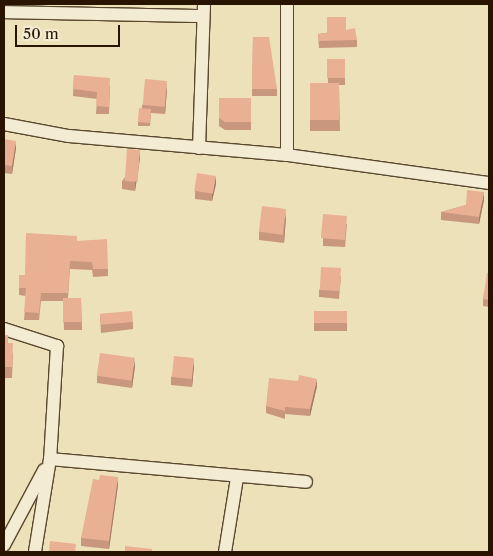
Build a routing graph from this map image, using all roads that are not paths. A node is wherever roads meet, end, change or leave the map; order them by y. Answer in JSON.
{"nodes":[{"id":1,"x":287,"y":4,"type":"edge"},
{"id":2,"x":88,"y":7,"type":"edge"},
{"id":3,"x":204,"y":10,"type":"edge"},
{"id":4,"x":4,"y":12,"type":"edge"},
{"id":5,"x":4,"y":124,"type":"edge"},
{"id":6,"x":199,"y":148,"type":"junction"},
{"id":7,"x":287,"y":155,"type":"junction"},
{"id":8,"x":489,"y":183,"type":"edge"},
{"id":9,"x":4,"y":329,"type":"edge"},
{"id":10,"x":50,"y":459,"type":"junction"},
{"id":11,"x":237,"y":478,"type":"junction"},
{"id":12,"x":306,"y":482,"type":"dead end"},
{"id":13,"x":4,"y":545,"type":"edge"},
{"id":14,"x":35,"y":552,"type":"edge"},
{"id":15,"x":225,"y":552,"type":"edge"}],
"edges":[{"from":1,"to":7,"type":"street"},
{"from":2,"to":3,"type":"street"},
{"from":2,"to":4,"type":"street"},
{"from":3,"to":6,"type":"street"},
{"from":5,"to":6,"type":"street"},
{"from":6,"to":7,"type":"street"},
{"from":7,"to":8,"type":"street"},
{"from":9,"to":10,"type":"street"},
{"from":10,"to":11,"type":"street"},
{"from":10,"to":13,"type":"street"},
{"from":10,"to":14,"type":"street"},
{"from":11,"to":12,"type":"street"},
{"from":11,"to":15,"type":"street"}]}
